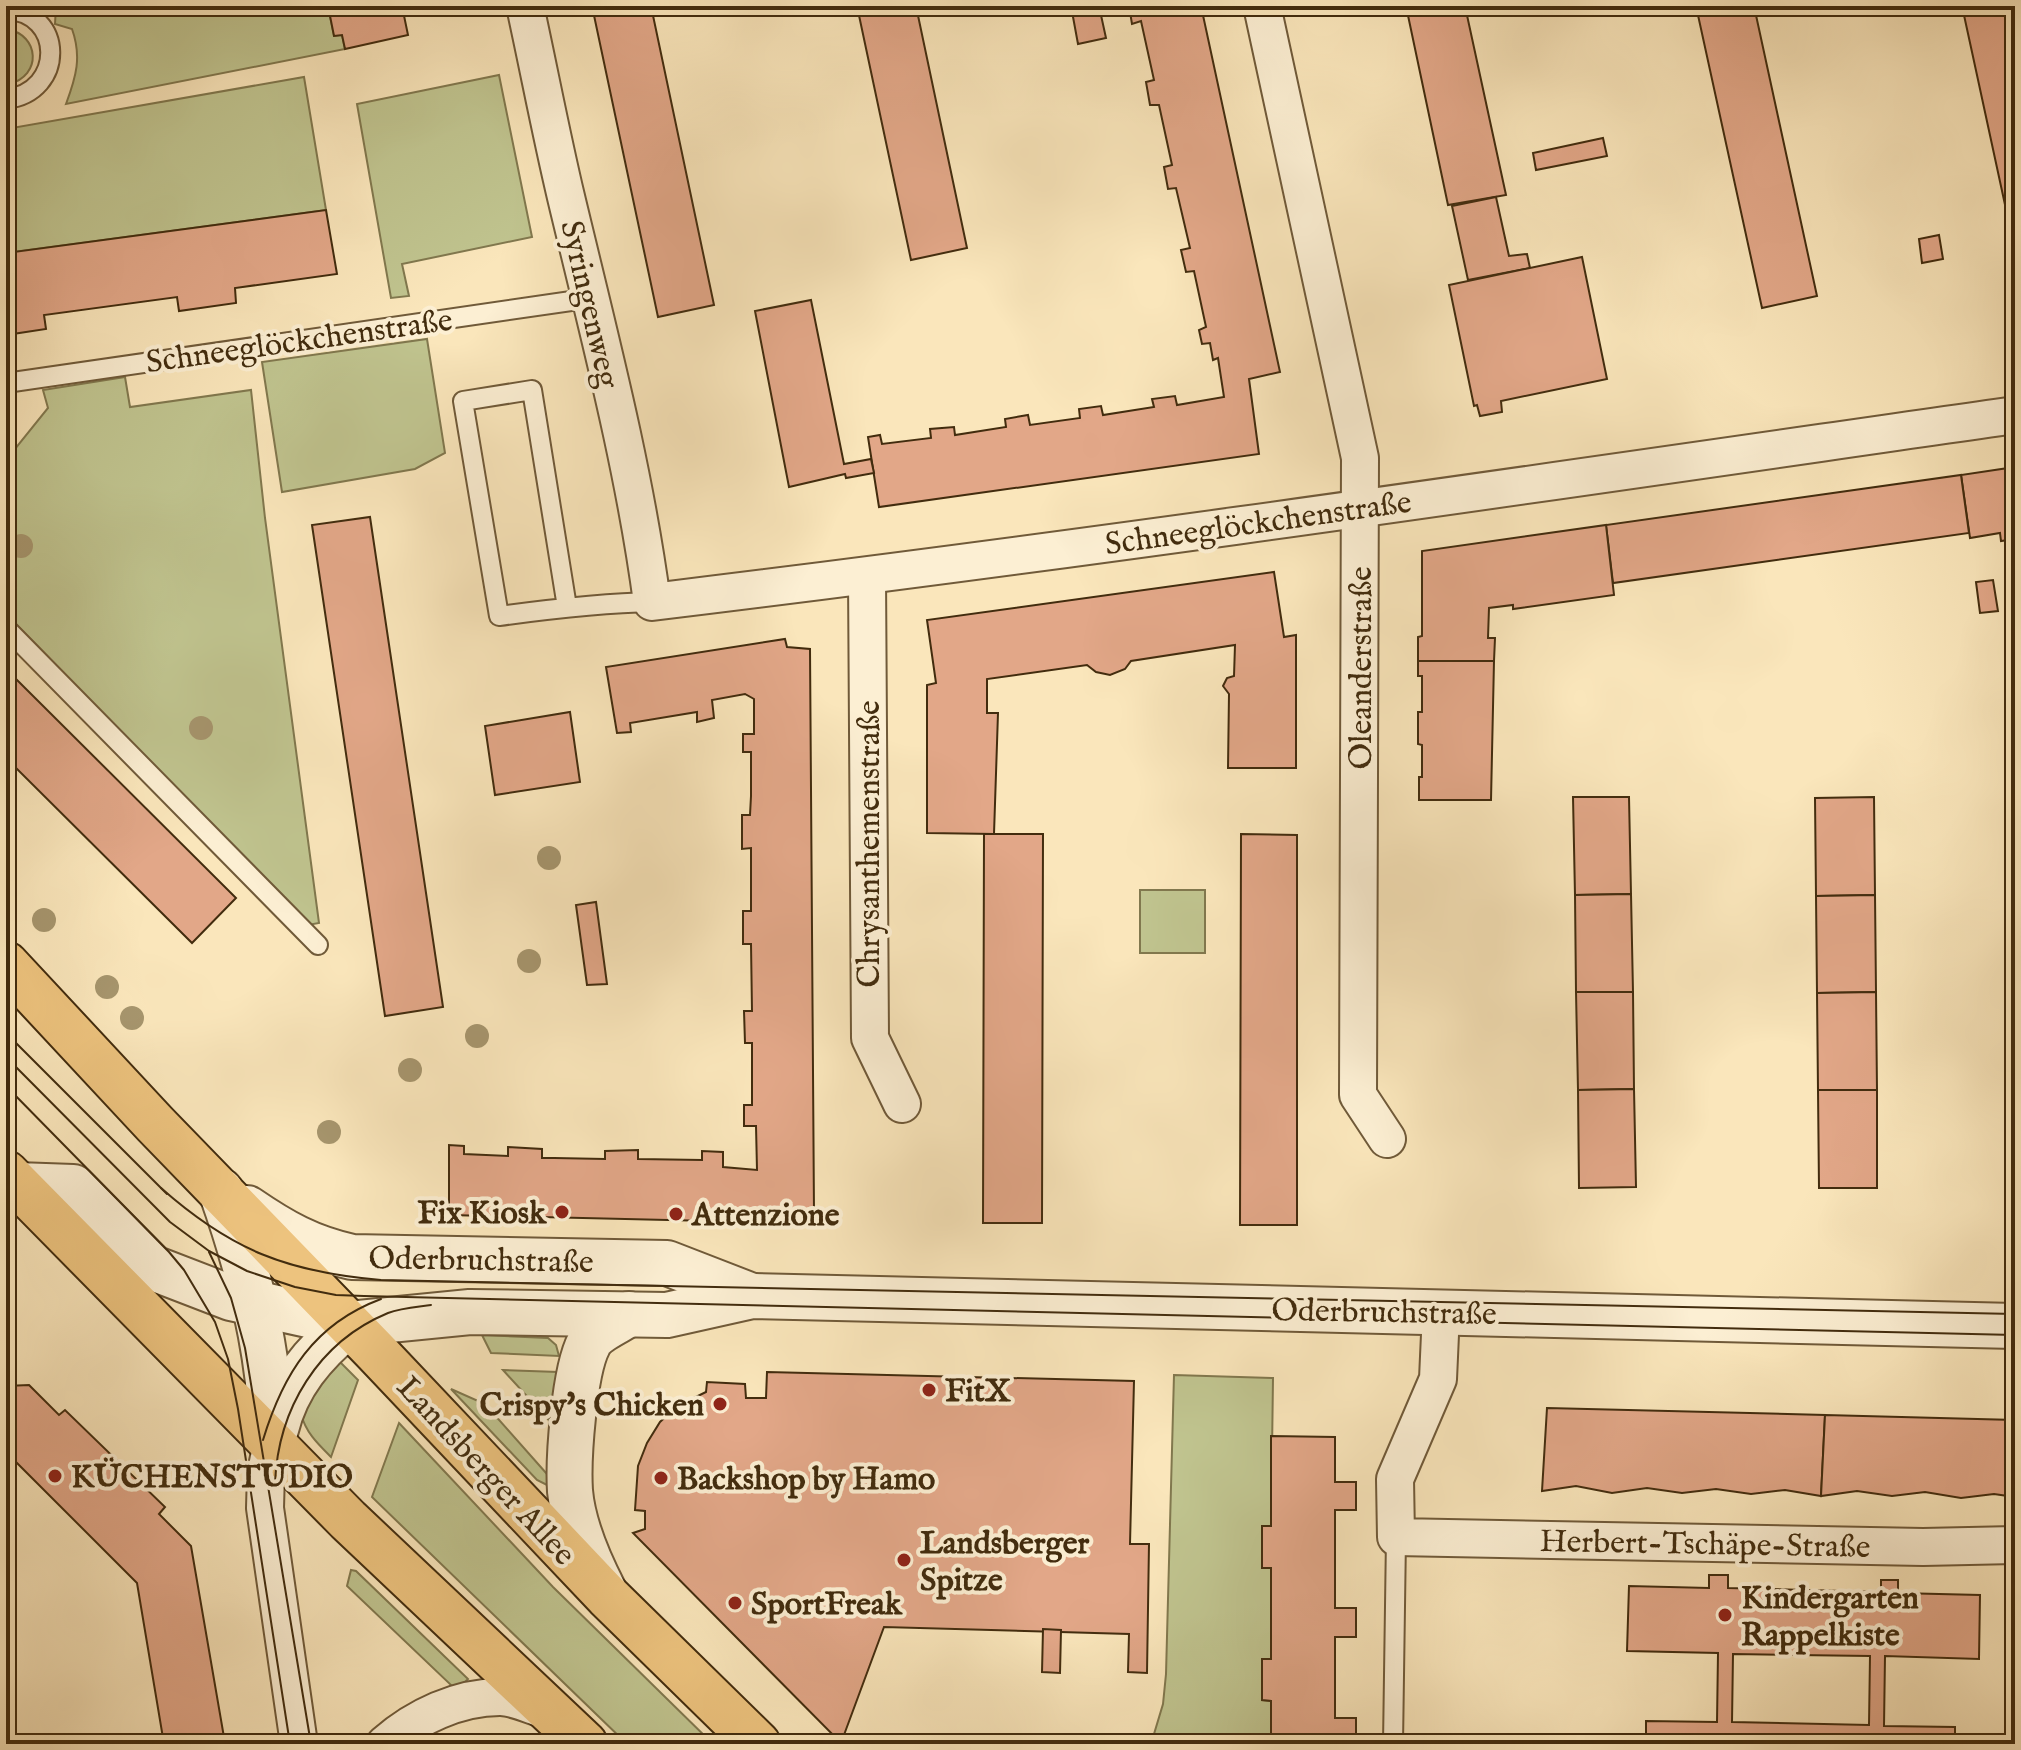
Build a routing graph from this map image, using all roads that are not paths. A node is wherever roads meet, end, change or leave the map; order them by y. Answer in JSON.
{"nodes":[{"id":1,"x":525,"y":6,"type":"edge"},
{"id":2,"x":1262,"y":6,"type":"edge"},
{"id":3,"x":6,"y":10,"type":"edge"},
{"id":4,"x":31,"y":11,"type":"edge"},
{"id":5,"x":6,"y":99,"type":"edge"},
{"id":6,"x":592,"y":298,"type":"junction"},
{"id":7,"x":6,"y":383,"type":"edge"},
{"id":8,"x":2015,"y":415,"type":"edge"},
{"id":9,"x":1362,"y":508,"type":"junction"},
{"id":10,"x":867,"y":576,"type":"junction"},
{"id":11,"x":652,"y":602,"type":"junction"},
{"id":12,"x":567,"y":607,"type":"junction"},
{"id":13,"x":6,"y":628,"type":"edge"},
{"id":14,"x":318,"y":945,"type":"dead end"},
{"id":15,"x":6,"y":964,"type":"edge"},
{"id":16,"x":902,"y":1104,"type":"dead end"},
{"id":17,"x":1387,"y":1139,"type":"dead end"},
{"id":18,"x":12,"y":1179,"type":"edge"},
{"id":19,"x":221,"y":1191,"type":"junction"},
{"id":20,"x":752,"y":1296,"type":"junction"},
{"id":21,"x":254,"y":1303,"type":"junction"},
{"id":22,"x":1441,"y":1312,"type":"junction"},
{"id":23,"x":629,"y":1314,"type":"junction"},
{"id":24,"x":349,"y":1324,"type":"junction"},
{"id":25,"x":2015,"y":1326,"type":"edge"},
{"id":26,"x":272,"y":1443,"type":"junction"},
{"id":27,"x":1396,"y":1537,"type":"junction"},
{"id":28,"x":2015,"y":1545,"type":"edge"},
{"id":29,"x":607,"y":1596,"type":"junction"},
{"id":30,"x":550,"y":1711,"type":"junction"},
{"id":31,"x":299,"y":1744,"type":"edge"},
{"id":32,"x":385,"y":1744,"type":"edge"},
{"id":33,"x":585,"y":1744,"type":"edge"},
{"id":34,"x":758,"y":1744,"type":"edge"},
{"id":35,"x":1393,"y":1744,"type":"edge"}],
"edges":[{"from":1,"to":6,"type":"street","name":"Syringenweg"},
{"from":2,"to":9,"type":"street","name":"Oleanderstraße"},
{"from":3,"to":4,"type":"lane"},
{"from":4,"to":5,"type":"lane"},
{"from":6,"to":7,"type":"lane","name":"Schneeglöckchenstraße"},
{"from":6,"to":11,"type":"street","name":"Syringenweg"},
{"from":8,"to":9,"type":"street","name":"Schneeglöckchenstraße"},
{"from":9,"to":10,"type":"street","name":"Schneeglöckchenstraße"},
{"from":9,"to":17,"type":"street","name":"Oleanderstraße"},
{"from":10,"to":11,"type":"street","name":"Schneeglöckchenstraße"},
{"from":10,"to":16,"type":"street","name":"Chrysanthemenstraße"},
{"from":11,"to":12,"type":"lane","name":"Schneeglöckchenstraße"},
{"from":12,"to":12,"type":"lane","name":"Schneeglöckchenstraße"},
{"from":13,"to":14,"type":"lane"},
{"from":15,"to":19,"type":"main road","name":"Landsberger Allee"},
{"from":18,"to":21,"type":"street","name":"Oderbruchstraße"},
{"from":18,"to":26,"type":"main road"},
{"from":19,"to":20,"type":"street","name":"Oderbruchstraße"},
{"from":19,"to":21,"type":"street","name":"Landsberger Allee"},
{"from":19,"to":24,"type":"main road","name":"Landsberger Allee"},
{"from":20,"to":22,"type":"street","name":"Oderbruchstraße"},
{"from":20,"to":23,"type":"street","name":"Oderbruchstraße"},
{"from":21,"to":24,"type":"street","name":"Oderbruchstraße"},
{"from":21,"to":26,"type":"street","name":"Landsberger Allee"},
{"from":22,"to":25,"type":"street","name":"Oderbruchstraße"},
{"from":22,"to":27,"type":"street"},
{"from":23,"to":24,"type":"street","name":"Oderbruchstraße"},
{"from":23,"to":29,"type":"street","name":"Oderbruchstraße"},
{"from":24,"to":26,"type":"street"},
{"from":24,"to":29,"type":"main road","name":"Landsberger Allee"},
{"from":26,"to":30,"type":"main road"},
{"from":26,"to":31,"type":"street"},
{"from":27,"to":28,"type":"street","name":"Herbert-Tschäpe-Straße"},
{"from":27,"to":35,"type":"lane"},
{"from":29,"to":34,"type":"main road","name":"Landsberger Allee"},
{"from":30,"to":32,"type":"street"},
{"from":30,"to":33,"type":"main road"}]}
